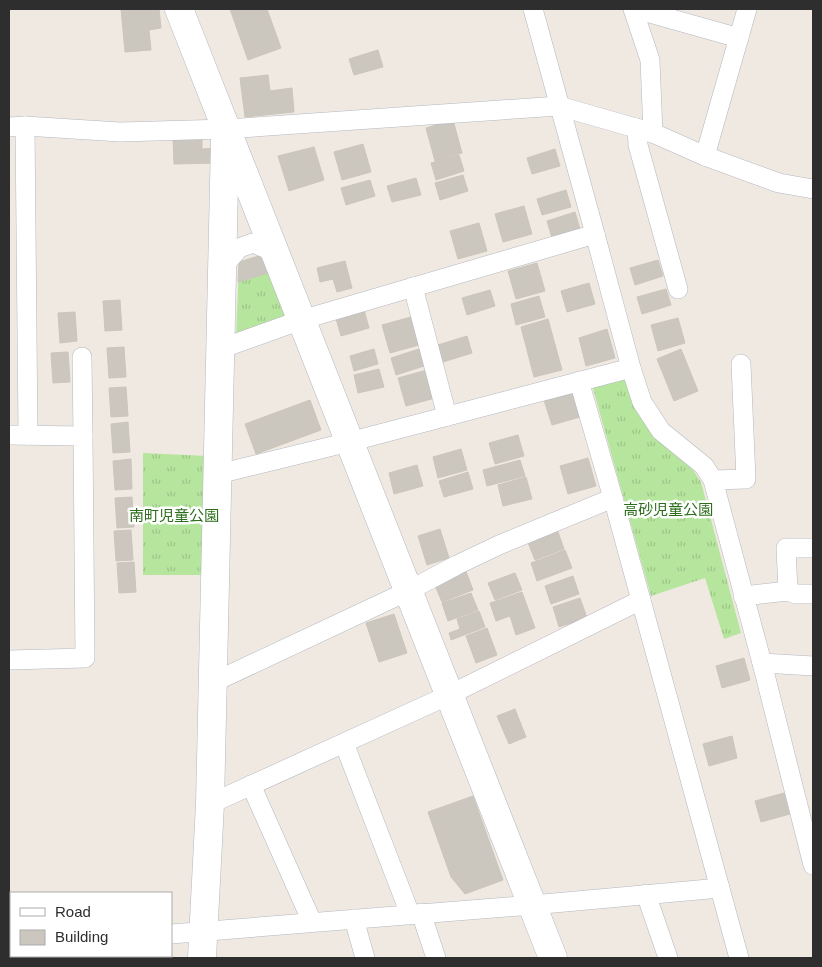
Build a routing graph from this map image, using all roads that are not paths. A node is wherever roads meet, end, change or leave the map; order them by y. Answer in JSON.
{"nodes":[{"id":1,"x":179,"y":9,"type":"edge"},
{"id":2,"x":533,"y":9,"type":"edge"},
{"id":3,"x":635,"y":9,"type":"edge"},
{"id":4,"x":748,"y":9,"type":"edge"},
{"id":5,"x":739,"y":38,"type":"junction"},
{"id":6,"x":559,"y":106,"type":"junction"},
{"id":7,"x":17,"y":126,"type":"edge"},
{"id":8,"x":226,"y":129,"type":"junction"},
{"id":9,"x":645,"y":131,"type":"junction"},
{"id":10,"x":705,"y":156,"type":"junction"},
{"id":11,"x":813,"y":189,"type":"edge"},
{"id":12,"x":595,"y":234,"type":"junction"},
{"id":13,"x":274,"y":252,"type":"junction"},
{"id":14,"x":222,"y":268,"type":"junction"},
{"id":15,"x":414,"y":288,"type":"junction"},
{"id":16,"x":678,"y":289,"type":"dead end"},
{"id":17,"x":301,"y":320,"type":"junction"},
{"id":18,"x":220,"y":349,"type":"junction"},
{"id":19,"x":82,"y":357,"type":"dead end"},
{"id":20,"x":741,"y":364,"type":"dead end"},
{"id":21,"x":631,"y":368,"type":"junction"},
{"id":22,"x":579,"y":381,"type":"junction"},
{"id":23,"x":447,"y":416,"type":"junction"},
{"id":24,"x":9,"y":435,"type":"edge"},
{"id":25,"x":28,"y":435,"type":"junction"},
{"id":26,"x":83,"y":436,"type":"junction"},
{"id":27,"x":349,"y":442,"type":"junction"},
{"id":28,"x":218,"y":474,"type":"junction"},
{"id":29,"x":713,"y":480,"type":"junction"},
{"id":30,"x":613,"y":498,"type":"junction"},
{"id":31,"x":813,"y":548,"type":"edge"},
{"id":32,"x":408,"y":591,"type":"junction"},
{"id":33,"x":788,"y":591,"type":"junction"},
{"id":34,"x":813,"y":594,"type":"edge"},
{"id":35,"x":743,"y":596,"type":"junction"},
{"id":36,"x":641,"y":600,"type":"junction"},
{"id":37,"x":9,"y":660,"type":"edge"},
{"id":38,"x":762,"y":663,"type":"junction"},
{"id":39,"x":813,"y":666,"type":"edge"},
{"id":40,"x":212,"y":683,"type":"junction"},
{"id":41,"x":449,"y":695,"type":"junction"},
{"id":42,"x":344,"y":742,"type":"junction"},
{"id":43,"x":250,"y":785,"type":"junction"},
{"id":44,"x":210,"y":804,"type":"junction"},
{"id":45,"x":813,"y":865,"type":"edge"},
{"id":46,"x":720,"y":888,"type":"junction"},
{"id":47,"x":646,"y":894,"type":"junction"},
{"id":48,"x":532,"y":905,"type":"junction"},
{"id":49,"x":416,"y":914,"type":"junction"},
{"id":50,"x":354,"y":919,"type":"junction"},
{"id":51,"x":312,"y":922,"type":"junction"},
{"id":52,"x":203,"y":931,"type":"junction"},
{"id":53,"x":172,"y":934,"type":"edge"},
{"id":54,"x":202,"y":958,"type":"edge"},
{"id":55,"x":365,"y":958,"type":"edge"},
{"id":56,"x":436,"y":958,"type":"edge"},
{"id":57,"x":553,"y":958,"type":"edge"},
{"id":58,"x":668,"y":958,"type":"edge"},
{"id":59,"x":740,"y":958,"type":"edge"}],
"edges":[{"from":1,"to":8,"type":"street"},
{"from":2,"to":6,"type":"street"},
{"from":3,"to":5,"type":"street"},
{"from":3,"to":9,"type":"street"},
{"from":4,"to":5,"type":"street"},
{"from":5,"to":10,"type":"street"},
{"from":6,"to":8,"type":"street"},
{"from":6,"to":9,"type":"street"},
{"from":6,"to":12,"type":"street"},
{"from":7,"to":8,"type":"street"},
{"from":7,"to":25,"type":"street"},
{"from":8,"to":13,"type":"street"},
{"from":8,"to":14,"type":"street"},
{"from":9,"to":10,"type":"street"},
{"from":9,"to":16,"type":"street"},
{"from":10,"to":11,"type":"street"},
{"from":12,"to":15,"type":"street"},
{"from":12,"to":21,"type":"street"},
{"from":13,"to":14,"type":"street"},
{"from":13,"to":17,"type":"street"},
{"from":14,"to":18,"type":"street"},
{"from":15,"to":17,"type":"street"},
{"from":15,"to":23,"type":"street"},
{"from":17,"to":18,"type":"street"},
{"from":17,"to":27,"type":"street"},
{"from":18,"to":28,"type":"street"},
{"from":19,"to":26,"type":"street"},
{"from":20,"to":29,"type":"street"},
{"from":21,"to":22,"type":"street"},
{"from":21,"to":29,"type":"street"},
{"from":22,"to":23,"type":"street"},
{"from":22,"to":30,"type":"street"},
{"from":23,"to":27,"type":"street"},
{"from":24,"to":25,"type":"street"},
{"from":25,"to":26,"type":"street"},
{"from":26,"to":37,"type":"street"},
{"from":27,"to":28,"type":"street"},
{"from":27,"to":32,"type":"street"},
{"from":28,"to":40,"type":"street"},
{"from":29,"to":35,"type":"street"},
{"from":30,"to":32,"type":"street"},
{"from":30,"to":36,"type":"street"},
{"from":31,"to":33,"type":"street"},
{"from":32,"to":40,"type":"street"},
{"from":32,"to":41,"type":"street"},
{"from":33,"to":34,"type":"street"},
{"from":33,"to":35,"type":"street"},
{"from":35,"to":38,"type":"street"},
{"from":36,"to":41,"type":"street"},
{"from":36,"to":46,"type":"street"},
{"from":38,"to":39,"type":"street"},
{"from":38,"to":45,"type":"street"},
{"from":40,"to":44,"type":"street"},
{"from":41,"to":42,"type":"street"},
{"from":41,"to":48,"type":"street"},
{"from":42,"to":43,"type":"street"},
{"from":42,"to":49,"type":"street"},
{"from":43,"to":44,"type":"street"},
{"from":43,"to":51,"type":"street"},
{"from":44,"to":52,"type":"street"},
{"from":46,"to":47,"type":"street"},
{"from":46,"to":59,"type":"street"},
{"from":47,"to":48,"type":"street"},
{"from":47,"to":58,"type":"street"},
{"from":48,"to":49,"type":"street"},
{"from":48,"to":57,"type":"street"},
{"from":49,"to":50,"type":"street"},
{"from":49,"to":56,"type":"street"},
{"from":50,"to":51,"type":"street"},
{"from":50,"to":55,"type":"street"},
{"from":51,"to":52,"type":"street"},
{"from":52,"to":53,"type":"street"},
{"from":52,"to":54,"type":"street"}]}
